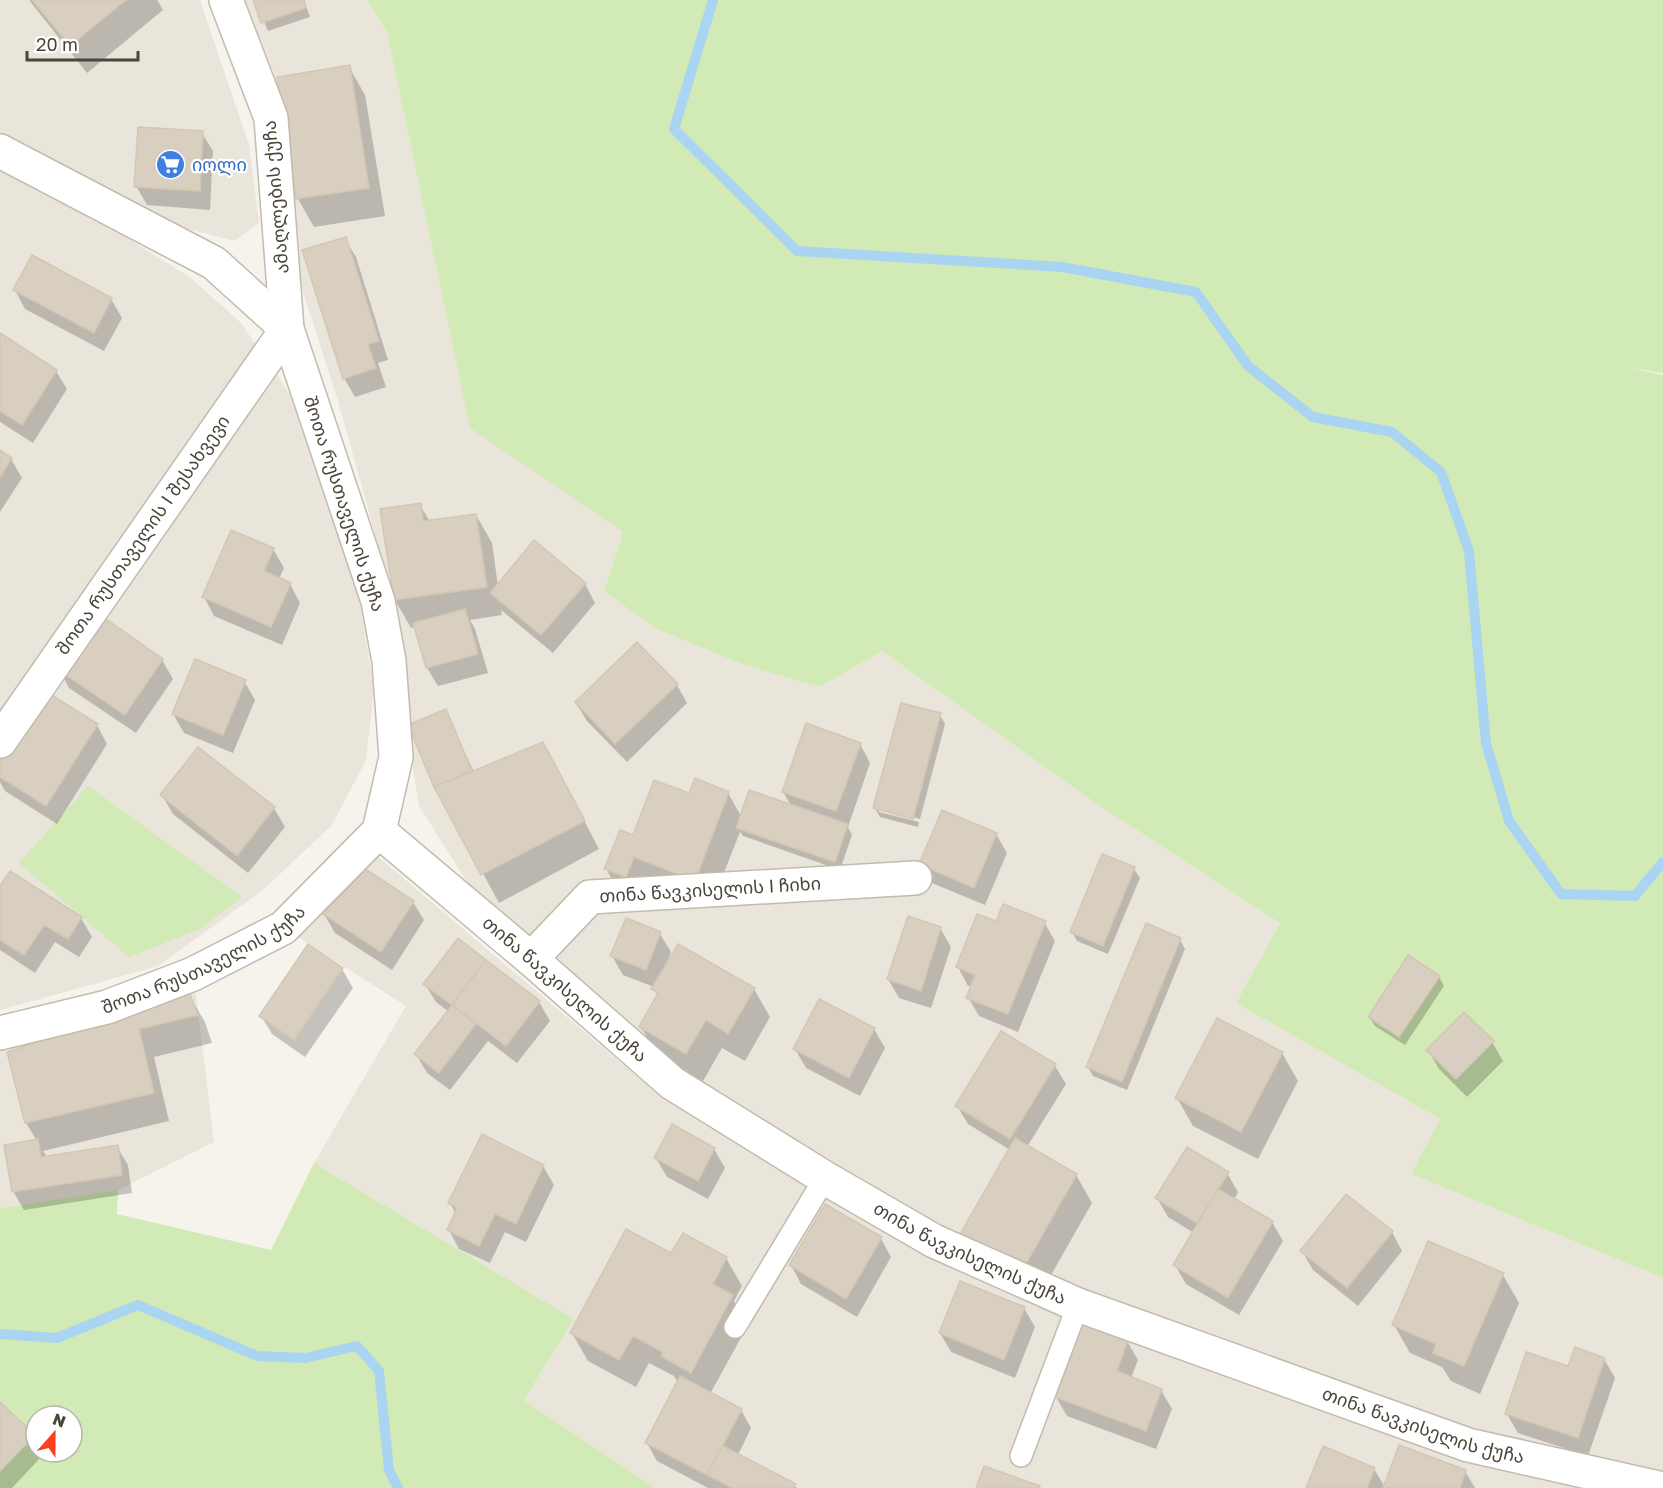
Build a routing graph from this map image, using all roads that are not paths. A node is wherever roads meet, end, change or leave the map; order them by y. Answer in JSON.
{"nodes":[{"id":1,"x":226,"y":0,"type":"edge"},
{"id":2,"x":0,"y":152,"type":"edge"},
{"id":3,"x":287,"y":329,"type":"junction"},
{"id":4,"x":0,"y":741,"type":"edge"},
{"id":5,"x":379,"y":831,"type":"junction"},
{"id":6,"x":915,"y":878,"type":"dead end"},
{"id":7,"x":531,"y":959,"type":"junction"},
{"id":8,"x":0,"y":1033,"type":"edge"},
{"id":9,"x":825,"y":1178,"type":"junction"},
{"id":10,"x":1078,"y":1305,"type":"junction"},
{"id":11,"x":735,"y":1327,"type":"dead end"},
{"id":12,"x":1021,"y":1456,"type":"dead end"},
{"id":13,"x":1659,"y":1488,"type":"edge"}],
"edges":[{"from":1,"to":3,"type":"street","name":"ამაღლების ქუჩა"},
{"from":2,"to":3,"type":"street","name":"შოთა რუსთაველის ქუჩა"},
{"from":3,"to":4,"type":"street","name":"შოთა რუსთაველის I შესახვევი"},
{"from":3,"to":5,"type":"street","name":"შოთა რუსთაველის ქუჩა"},
{"from":5,"to":7,"type":"street","name":"თინა წავკისელის ქუჩა"},
{"from":5,"to":8,"type":"street","name":"შოთა რუსთაველის ქუჩა"},
{"from":6,"to":7,"type":"street","name":"თინა წავკისელის I ჩიხი"},
{"from":7,"to":9,"type":"street","name":"თინა წავკისელის ქუჩა"},
{"from":9,"to":10,"type":"street","name":"თინა წავკისელის ქუჩა"},
{"from":9,"to":11,"type":"lane"},
{"from":10,"to":12,"type":"lane"},
{"from":10,"to":13,"type":"street","name":"თინა წავკისელის ქუჩა"}]}
